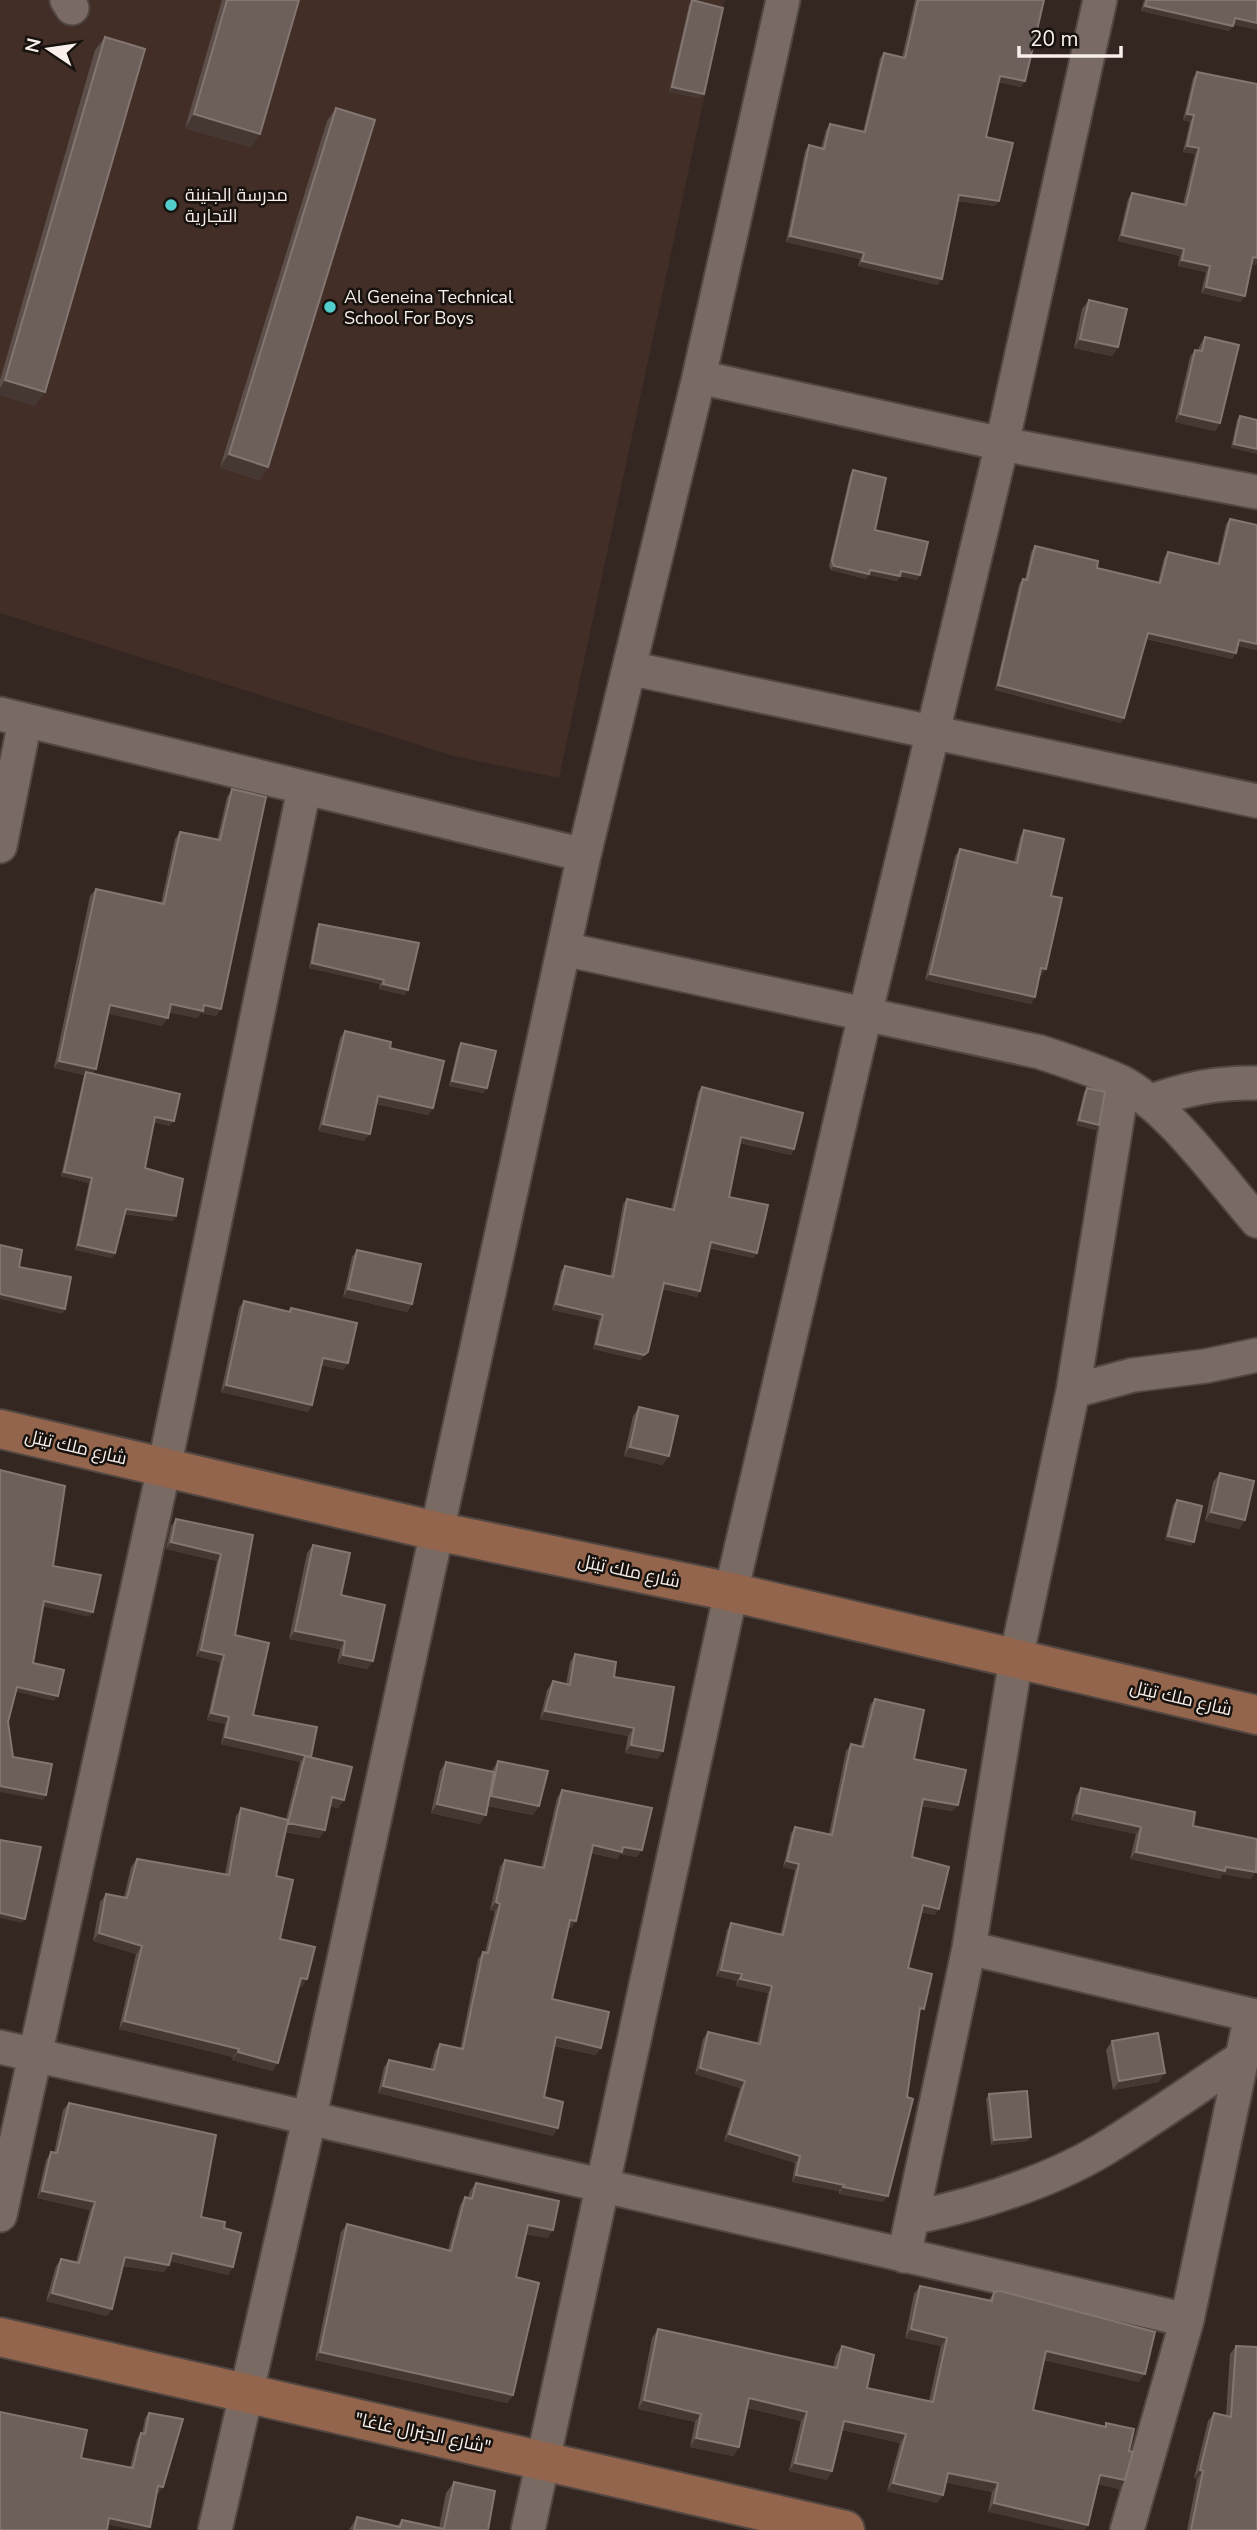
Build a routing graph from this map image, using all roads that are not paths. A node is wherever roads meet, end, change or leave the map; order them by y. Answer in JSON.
{"nodes":[{"id":1,"x":783,"y":0,"type":"edge"},
{"id":2,"x":1100,"y":0,"type":"edge"},
{"id":3,"x":699,"y":377,"type":"junction"},
{"id":4,"x":1002,"y":444,"type":"junction"},
{"id":5,"x":1257,"y":492,"type":"edge"},
{"id":6,"x":629,"y":667,"type":"junction"},
{"id":7,"x":12,"y":718,"type":"edge"},
{"id":8,"x":934,"y":731,"type":"junction"},
{"id":9,"x":303,"y":789,"type":"junction"},
{"id":10,"x":1257,"y":801,"type":"edge"},
{"id":11,"x":0,"y":846,"type":"edge"},
{"id":12,"x":584,"y":855,"type":"junction"},
{"id":13,"x":564,"y":949,"type":"junction"},
{"id":14,"x":865,"y":1015,"type":"junction"},
{"id":15,"x":1257,"y":1083,"type":"edge"},
{"id":16,"x":1136,"y":1092,"type":"junction"},
{"id":17,"x":1257,"y":1221,"type":"edge"},
{"id":18,"x":1257,"y":1354,"type":"edge"},
{"id":19,"x":1073,"y":1391,"type":"junction"},
{"id":20,"x":0,"y":1429,"type":"edge"},
{"id":21,"x":164,"y":1468,"type":"junction"},
{"id":22,"x":436,"y":1531,"type":"junction"},
{"id":23,"x":731,"y":1592,"type":"junction"},
{"id":24,"x":1016,"y":1659,"type":"junction"},
{"id":25,"x":1257,"y":1716,"type":"edge"},
{"id":26,"x":970,"y":1948,"type":"junction"},
{"id":27,"x":1254,"y":2015,"type":"edge"},
{"id":28,"x":0,"y":2047,"type":"edge"},
{"id":29,"x":35,"y":2056,"type":"junction"},
{"id":30,"x":1243,"y":2057,"type":"junction"},
{"id":31,"x":309,"y":2120,"type":"junction"},
{"id":32,"x":603,"y":2184,"type":"junction"},
{"id":33,"x":0,"y":2215,"type":"edge"},
{"id":34,"x":912,"y":2218,"type":"junction"},
{"id":35,"x":904,"y":2256,"type":"junction"},
{"id":36,"x":1187,"y":2319,"type":"junction"},
{"id":37,"x":0,"y":2337,"type":"edge"},
{"id":38,"x":243,"y":2394,"type":"junction"},
{"id":39,"x":542,"y":2460,"type":"junction"},
{"id":40,"x":215,"y":2530,"type":"edge"},
{"id":41,"x":528,"y":2530,"type":"edge"},
{"id":42,"x":845,"y":2530,"type":"edge"},
{"id":43,"x":1127,"y":2530,"type":"edge"}],
"edges":[{"from":1,"to":3,"type":"street"},
{"from":2,"to":4,"type":"street"},
{"from":3,"to":4,"type":"street"},
{"from":3,"to":6,"type":"street"},
{"from":4,"to":5,"type":"street"},
{"from":4,"to":8,"type":"street"},
{"from":6,"to":8,"type":"street"},
{"from":6,"to":12,"type":"street"},
{"from":7,"to":9,"type":"street"},
{"from":7,"to":11,"type":"street"},
{"from":8,"to":10,"type":"street"},
{"from":8,"to":14,"type":"street"},
{"from":9,"to":12,"type":"street"},
{"from":9,"to":21,"type":"street"},
{"from":12,"to":13,"type":"street"},
{"from":13,"to":14,"type":"street"},
{"from":13,"to":22,"type":"street"},
{"from":14,"to":16,"type":"street"},
{"from":14,"to":23,"type":"street"},
{"from":15,"to":16,"type":"street"},
{"from":16,"to":17,"type":"street"},
{"from":16,"to":19,"type":"street"},
{"from":18,"to":19,"type":"street"},
{"from":19,"to":24,"type":"street"},
{"from":20,"to":21,"type":"main road","name":"شارع ملك تيتل"},
{"from":21,"to":22,"type":"main road","name":"شارع ملك تيتل"},
{"from":21,"to":29,"type":"street"},
{"from":22,"to":23,"type":"main road","name":"شارع ملك تيتل"},
{"from":22,"to":31,"type":"street"},
{"from":23,"to":24,"type":"main road","name":"شارع ملك تيتل"},
{"from":23,"to":32,"type":"street"},
{"from":24,"to":25,"type":"main road","name":"شارع ملك تيتل"},
{"from":24,"to":26,"type":"street"},
{"from":26,"to":27,"type":"street"},
{"from":26,"to":34,"type":"street"},
{"from":27,"to":30,"type":"street"},
{"from":28,"to":29,"type":"street"},
{"from":29,"to":31,"type":"street"},
{"from":29,"to":33,"type":"street"},
{"from":30,"to":34,"type":"street"},
{"from":30,"to":36,"type":"street"},
{"from":31,"to":32,"type":"street"},
{"from":31,"to":38,"type":"street"},
{"from":32,"to":35,"type":"street"},
{"from":32,"to":39,"type":"street"},
{"from":34,"to":35,"type":"street"},
{"from":35,"to":36,"type":"street"},
{"from":36,"to":43,"type":"street"},
{"from":37,"to":38,"type":"main road","name":"\"شارع الجنرال غاغا\""},
{"from":38,"to":39,"type":"main road","name":"\"شارع الجنرال غاغا\""},
{"from":38,"to":40,"type":"street"},
{"from":39,"to":41,"type":"street"},
{"from":39,"to":42,"type":"main road","name":"\"شارع الجنرال غاغا\""}]}
